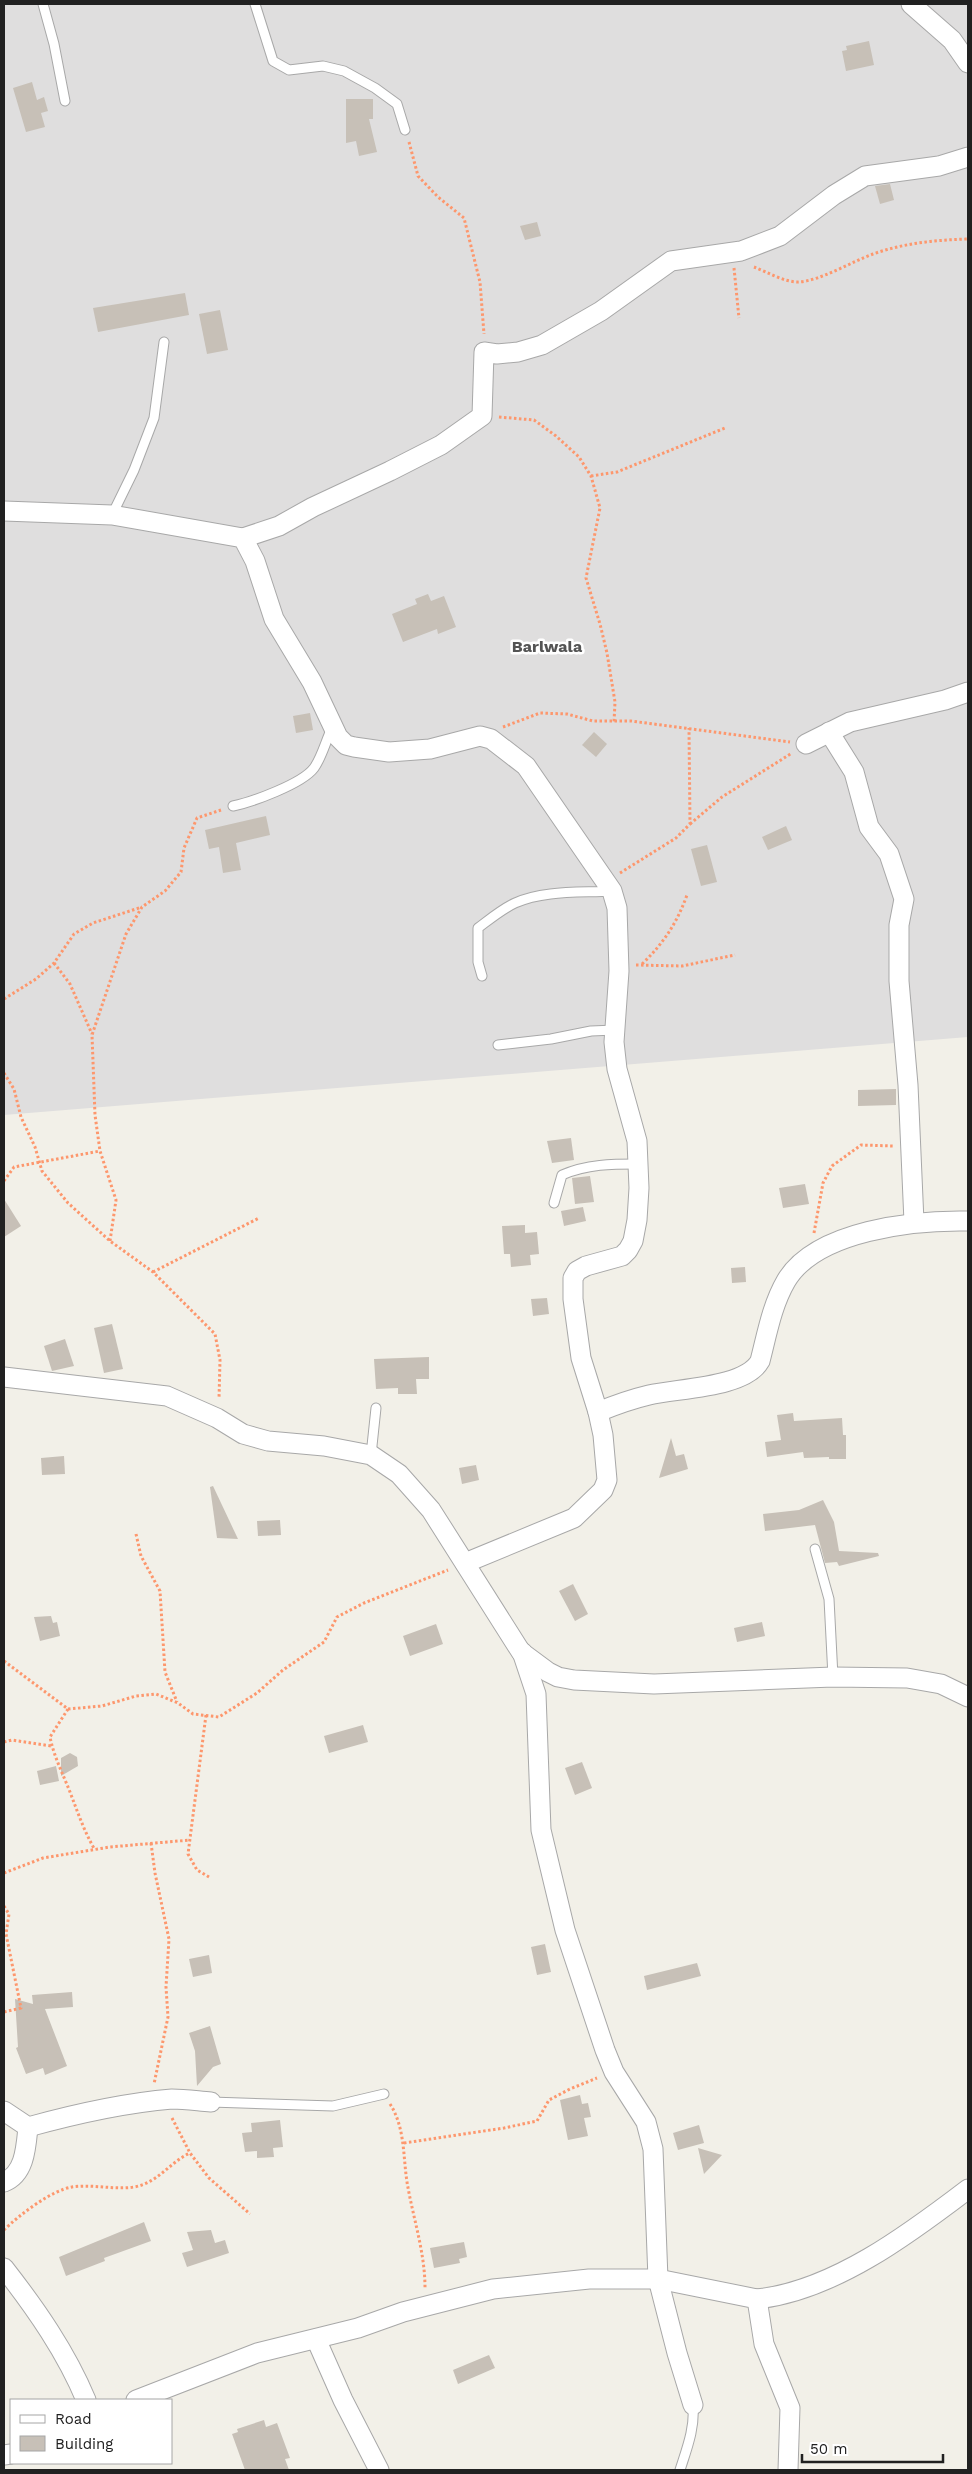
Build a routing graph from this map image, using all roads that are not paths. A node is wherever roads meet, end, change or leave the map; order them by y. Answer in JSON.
{"nodes":[{"id":1,"x":43,"y":4,"type":"edge"},
{"id":2,"x":256,"y":4,"type":"edge"},
{"id":3,"x":911,"y":4,"type":"edge"},
{"id":4,"x":968,"y":62,"type":"edge"},
{"id":5,"x":65,"y":101,"type":"dead end"},
{"id":6,"x":405,"y":130,"type":"road end"},
{"id":7,"x":968,"y":157,"type":"edge"},
{"id":8,"x":164,"y":342,"type":"dead end"},
{"id":9,"x":4,"y":511,"type":"edge"},
{"id":10,"x":112,"y":515,"type":"junction"},
{"id":11,"x":243,"y":538,"type":"junction"},
{"id":12,"x":968,"y":692,"type":"edge"},
{"id":13,"x":332,"y":728,"type":"junction"},
{"id":14,"x":829,"y":732,"type":"junction"},
{"id":15,"x":806,"y":744,"type":"road end"},
{"id":16,"x":232,"y":806,"type":"road end"},
{"id":17,"x":610,"y":887,"type":"junction"},
{"id":18,"x":482,"y":976,"type":"dead end"},
{"id":19,"x":615,"y":1030,"type":"junction"},
{"id":20,"x":498,"y":1045,"type":"dead end"},
{"id":21,"x":639,"y":1164,"type":"junction"},
{"id":22,"x":554,"y":1203,"type":"dead end"},
{"id":23,"x":968,"y":1220,"type":"edge"},
{"id":24,"x":914,"y":1222,"type":"junction"},
{"id":25,"x":4,"y":1377,"type":"edge"},
{"id":26,"x":376,"y":1408,"type":"dead end"},
{"id":27,"x":598,"y":1412,"type":"junction"},
{"id":28,"x":371,"y":1455,"type":"junction"},
{"id":29,"x":815,"y":1549,"type":"dead end"},
{"id":30,"x":464,"y":1563,"type":"junction"},
{"id":31,"x":522,"y":1652,"type":"junction"},
{"id":32,"x":833,"y":1677,"type":"junction"},
{"id":33,"x":968,"y":1697,"type":"edge"},
{"id":34,"x":384,"y":2094,"type":"road end"},
{"id":35,"x":211,"y":2102,"type":"joint"},
{"id":36,"x":4,"y":2111,"type":"edge"},
{"id":37,"x":28,"y":2127,"type":"junction"},
{"id":38,"x":4,"y":2182,"type":"edge"},
{"id":39,"x":968,"y":2189,"type":"edge"},
{"id":40,"x":4,"y":2268,"type":"edge"},
{"id":41,"x":658,"y":2279,"type":"junction"},
{"id":42,"x":757,"y":2299,"type":"junction"},
{"id":43,"x":316,"y":2339,"type":"junction"},
{"id":44,"x":86,"y":2399,"type":"edge"},
{"id":45,"x":139,"y":2399,"type":"edge"},
{"id":46,"x":693,"y":2405,"type":"joint"},
{"id":47,"x":379,"y":2470,"type":"edge"},
{"id":48,"x":680,"y":2470,"type":"edge"},
{"id":49,"x":788,"y":2470,"type":"edge"}],
"edges":[{"from":1,"to":5,"type":"lane"},
{"from":2,"to":6,"type":"lane"},
{"from":3,"to":4,"type":"street"},
{"from":7,"to":11,"type":"street"},
{"from":8,"to":10,"type":"lane"},
{"from":9,"to":10,"type":"street"},
{"from":10,"to":11,"type":"street"},
{"from":11,"to":13,"type":"street"},
{"from":12,"to":14,"type":"street"},
{"from":13,"to":16,"type":"lane"},
{"from":13,"to":17,"type":"street"},
{"from":14,"to":15,"type":"street"},
{"from":14,"to":24,"type":"street"},
{"from":17,"to":18,"type":"lane"},
{"from":17,"to":19,"type":"street"},
{"from":19,"to":20,"type":"lane"},
{"from":19,"to":21,"type":"street"},
{"from":21,"to":22,"type":"lane"},
{"from":21,"to":27,"type":"street"},
{"from":23,"to":24,"type":"street"},
{"from":24,"to":27,"type":"street"},
{"from":25,"to":28,"type":"street"},
{"from":26,"to":28,"type":"lane"},
{"from":27,"to":30,"type":"street"},
{"from":28,"to":30,"type":"street"},
{"from":29,"to":32,"type":"lane"},
{"from":30,"to":31,"type":"street"},
{"from":31,"to":32,"type":"street"},
{"from":31,"to":41,"type":"street"},
{"from":32,"to":33,"type":"street"},
{"from":34,"to":35,"type":"lane"},
{"from":35,"to":37,"type":"street"},
{"from":36,"to":37,"type":"street"},
{"from":37,"to":38,"type":"street"},
{"from":39,"to":42,"type":"street"},
{"from":40,"to":44,"type":"street"},
{"from":41,"to":42,"type":"street"},
{"from":41,"to":43,"type":"street"},
{"from":41,"to":46,"type":"street"},
{"from":42,"to":49,"type":"street"},
{"from":43,"to":45,"type":"street"},
{"from":43,"to":47,"type":"street"},
{"from":46,"to":48,"type":"lane"}]}
